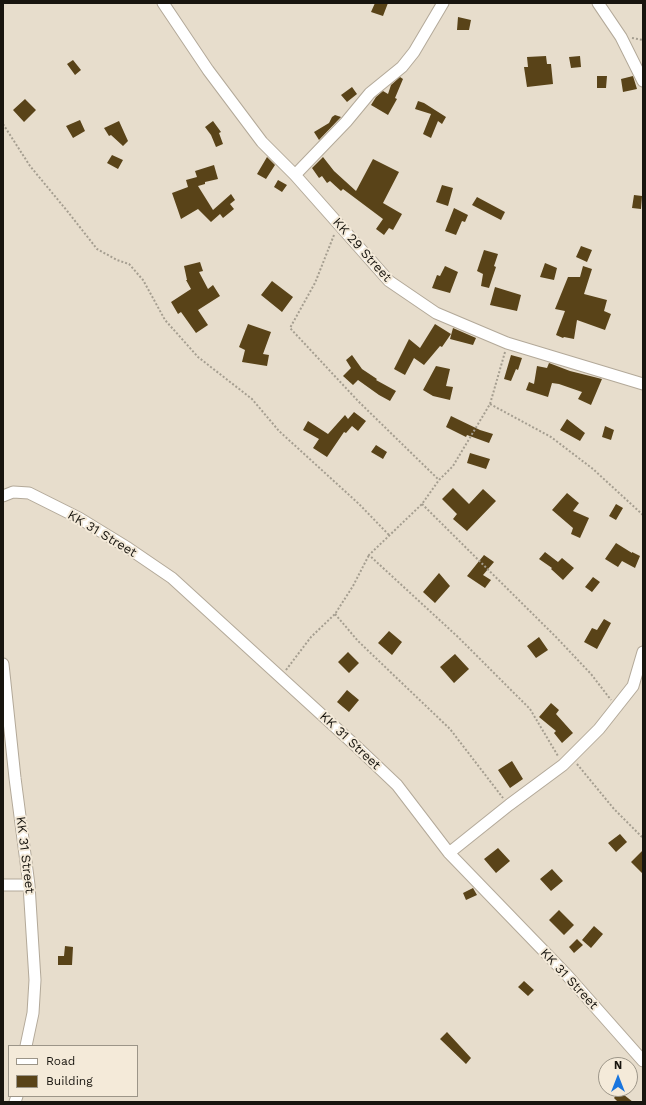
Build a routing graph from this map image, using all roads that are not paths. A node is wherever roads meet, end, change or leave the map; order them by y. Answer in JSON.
{"nodes":[{"id":1,"x":163,"y":3,"type":"edge"},
{"id":2,"x":443,"y":3,"type":"edge"},
{"id":3,"x":598,"y":3,"type":"edge"},
{"id":4,"x":643,"y":81,"type":"edge"},
{"id":5,"x":295,"y":175,"type":"junction"},
{"id":6,"x":643,"y":384,"type":"edge"},
{"id":7,"x":3,"y":496,"type":"edge"},
{"id":8,"x":643,"y":652,"type":"edge"},
{"id":9,"x":3,"y":664,"type":"edge"},
{"id":10,"x":449,"y":853,"type":"junction"},
{"id":11,"x":3,"y":885,"type":"edge"},
{"id":12,"x":29,"y":885,"type":"junction"},
{"id":13,"x":26,"y":1045,"type":"edge"},
{"id":14,"x":643,"y":1060,"type":"edge"}],
"edges":[{"from":1,"to":5,"type":"street","name":"KK 29 Street"},
{"from":2,"to":5,"type":"street"},
{"from":3,"to":4,"type":"street"},
{"from":5,"to":6,"type":"street","name":"KK 29 Street"},
{"from":7,"to":10,"type":"street","name":"KK 31 Street"},
{"from":8,"to":10,"type":"street"},
{"from":9,"to":12,"type":"street","name":"KK 31 Street"},
{"from":10,"to":14,"type":"street","name":"KK 31 Street"},
{"from":11,"to":12,"type":"street"},
{"from":12,"to":13,"type":"street","name":"KK 31 Street"}]}
